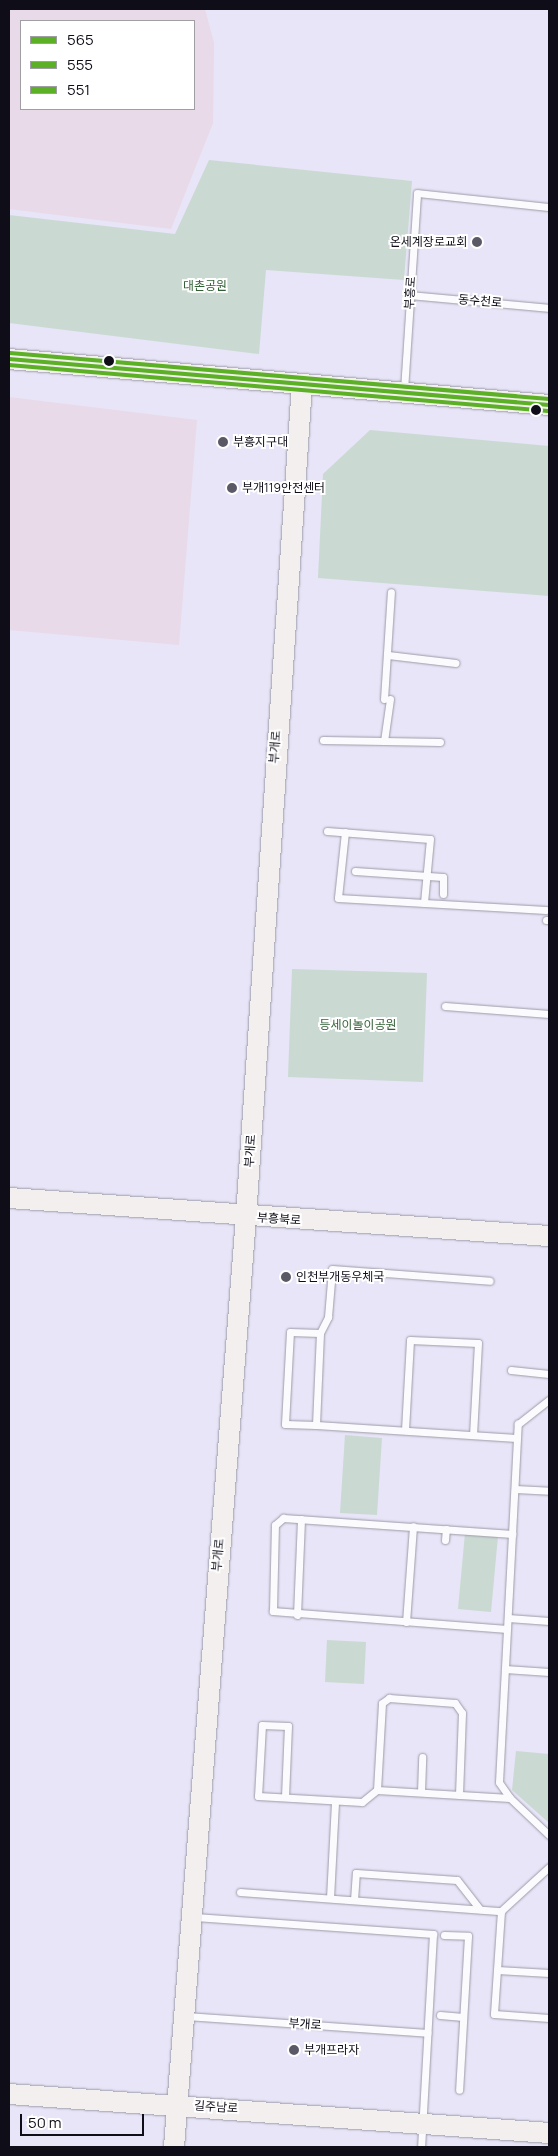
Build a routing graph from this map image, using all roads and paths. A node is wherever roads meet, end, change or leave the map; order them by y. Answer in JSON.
{"nodes":[{"id":1,"x":549,"y":207,"type":"edge"},
{"id":2,"x":410,"y":295,"type":"junction"},
{"id":3,"x":549,"y":308,"type":"edge"},
{"id":4,"x":9,"y":359,"type":"edge"},
{"id":5,"x":302,"y":384,"type":"junction"},
{"id":6,"x":404,"y":393,"type":"junction"},
{"id":7,"x":549,"y":405,"type":"edge"},
{"id":8,"x":391,"y":592,"type":"dead end"},
{"id":9,"x":388,"y":655,"type":"junction"},
{"id":10,"x":456,"y":663,"type":"dead end"},
{"id":11,"x":323,"y":740,"type":"dead end"},
{"id":12,"x":384,"y":741,"type":"junction"},
{"id":13,"x":440,"y":742,"type":"dead end"},
{"id":14,"x":327,"y":831,"type":"dead end"},
{"id":15,"x":344,"y":832,"type":"junction"},
{"id":16,"x":356,"y":871,"type":"dead end"},
{"id":17,"x":426,"y":876,"type":"junction"},
{"id":18,"x":442,"y":894,"type":"dead end"},
{"id":19,"x":424,"y":902,"type":"junction"},
{"id":20,"x":546,"y":910,"type":"dead end"},
{"id":21,"x":445,"y":1006,"type":"dead end"},
{"id":22,"x":549,"y":1014,"type":"edge"},
{"id":23,"x":9,"y":1198,"type":"edge"},
{"id":24,"x":246,"y":1217,"type":"junction"},
{"id":25,"x":549,"y":1236,"type":"edge"},
{"id":26,"x":490,"y":1280,"type":"dead end"},
{"id":27,"x":320,"y":1333,"type":"junction"},
{"id":28,"x":511,"y":1370,"type":"dead end"},
{"id":29,"x":549,"y":1374,"type":"edge"},
{"id":30,"x":549,"y":1400,"type":"edge"},
{"id":31,"x":316,"y":1425,"type":"junction"},
{"id":32,"x":406,"y":1430,"type":"junction"},
{"id":33,"x":473,"y":1434,"type":"junction"},
{"id":34,"x":518,"y":1438,"type":"junction"},
{"id":35,"x":515,"y":1489,"type":"junction"},
{"id":36,"x":549,"y":1490,"type":"edge"},
{"id":37,"x":301,"y":1519,"type":"junction"},
{"id":38,"x":413,"y":1526,"type":"junction"},
{"id":39,"x":446,"y":1529,"type":"junction"},
{"id":40,"x":512,"y":1534,"type":"junction"},
{"id":41,"x":445,"y":1540,"type":"dead end"},
{"id":42,"x":296,"y":1615,"type":"junction"},
{"id":43,"x":508,"y":1618,"type":"junction"},
{"id":44,"x":549,"y":1621,"type":"edge"},
{"id":45,"x":406,"y":1622,"type":"junction"},
{"id":46,"x":507,"y":1629,"type":"junction"},
{"id":47,"x":505,"y":1669,"type":"junction"},
{"id":48,"x":549,"y":1672,"type":"edge"},
{"id":49,"x":422,"y":1757,"type":"dead end"},
{"id":50,"x":377,"y":1790,"type":"junction"},
{"id":51,"x":421,"y":1792,"type":"junction"},
{"id":52,"x":459,"y":1795,"type":"junction"},
{"id":53,"x":285,"y":1797,"type":"junction"},
{"id":54,"x":510,"y":1798,"type":"junction"},
{"id":55,"x":335,"y":1801,"type":"junction"},
{"id":56,"x":549,"y":1835,"type":"edge"},
{"id":57,"x":549,"y":1867,"type":"edge"},
{"id":58,"x":240,"y":1892,"type":"dead end"},
{"id":59,"x":330,"y":1898,"type":"junction"},
{"id":60,"x":354,"y":1900,"type":"junction"},
{"id":61,"x":480,"y":1909,"type":"junction"},
{"id":62,"x":501,"y":1910,"type":"junction"},
{"id":63,"x":189,"y":1917,"type":"junction"},
{"id":64,"x":444,"y":1935,"type":"dead end"},
{"id":65,"x":497,"y":1970,"type":"junction"},
{"id":66,"x":549,"y":1973,"type":"edge"},
{"id":67,"x":183,"y":2015,"type":"junction"},
{"id":68,"x":440,"y":2015,"type":"dead end"},
{"id":69,"x":463,"y":2017,"type":"junction"},
{"id":70,"x":549,"y":2018,"type":"edge"},
{"id":71,"x":427,"y":2034,"type":"junction"},
{"id":72,"x":458,"y":2090,"type":"dead end"},
{"id":73,"x":9,"y":2094,"type":"edge"},
{"id":74,"x":177,"y":2104,"type":"junction"},
{"id":75,"x":423,"y":2123,"type":"junction"},
{"id":76,"x":549,"y":2133,"type":"edge"},
{"id":77,"x":174,"y":2147,"type":"edge"},
{"id":78,"x":421,"y":2147,"type":"edge"}],
"edges":[{"from":1,"to":2,"type":"lane","name":"부흥로"},
{"from":2,"to":3,"type":"lane","name":"동수천로"},
{"from":2,"to":6,"type":"lane","name":"부흥로"},
{"from":4,"to":5,"type":"street"},
{"from":5,"to":6,"type":"street"},
{"from":5,"to":24,"type":"street","name":"부개로"},
{"from":6,"to":7,"type":"street"},
{"from":8,"to":9,"type":"lane"},
{"from":9,"to":10,"type":"lane"},
{"from":9,"to":12,"type":"lane"},
{"from":11,"to":12,"type":"lane"},
{"from":12,"to":13,"type":"lane"},
{"from":14,"to":15,"type":"lane"},
{"from":15,"to":17,"type":"lane"},
{"from":15,"to":19,"type":"lane"},
{"from":16,"to":17,"type":"lane"},
{"from":17,"to":18,"type":"lane"},
{"from":17,"to":19,"type":"lane"},
{"from":19,"to":20,"type":"lane"},
{"from":21,"to":22,"type":"lane"},
{"from":23,"to":24,"type":"street","name":"부흥북로"},
{"from":24,"to":25,"type":"street","name":"부흥북로"},
{"from":24,"to":63,"type":"street","name":"부개로"},
{"from":26,"to":27,"type":"lane"},
{"from":27,"to":31,"type":"lane"},
{"from":27,"to":31,"type":"lane"},
{"from":28,"to":29,"type":"lane"},
{"from":30,"to":34,"type":"lane"},
{"from":31,"to":32,"type":"lane"},
{"from":32,"to":33,"type":"lane"},
{"from":32,"to":33,"type":"lane"},
{"from":33,"to":34,"type":"lane"},
{"from":34,"to":35,"type":"lane"},
{"from":35,"to":36,"type":"lane"},
{"from":35,"to":40,"type":"lane"},
{"from":37,"to":38,"type":"lane"},
{"from":37,"to":42,"type":"lane"},
{"from":37,"to":42,"type":"lane"},
{"from":38,"to":39,"type":"lane"},
{"from":38,"to":45,"type":"lane"},
{"from":39,"to":40,"type":"lane"},
{"from":39,"to":41,"type":"lane"},
{"from":40,"to":43,"type":"lane"},
{"from":42,"to":45,"type":"lane"},
{"from":43,"to":44,"type":"lane"},
{"from":43,"to":46,"type":"lane"},
{"from":45,"to":46,"type":"lane"},
{"from":46,"to":47,"type":"lane"},
{"from":47,"to":48,"type":"lane"},
{"from":47,"to":54,"type":"lane"},
{"from":49,"to":51,"type":"lane"},
{"from":50,"to":51,"type":"lane"},
{"from":50,"to":52,"type":"lane"},
{"from":50,"to":55,"type":"lane"},
{"from":51,"to":52,"type":"lane"},
{"from":52,"to":54,"type":"lane"},
{"from":53,"to":53,"type":"lane"},
{"from":53,"to":55,"type":"lane"},
{"from":54,"to":56,"type":"lane"},
{"from":55,"to":59,"type":"lane"},
{"from":57,"to":62,"type":"lane"},
{"from":58,"to":59,"type":"lane"},
{"from":59,"to":60,"type":"lane"},
{"from":60,"to":61,"type":"lane"},
{"from":60,"to":61,"type":"lane"},
{"from":61,"to":62,"type":"lane"},
{"from":62,"to":65,"type":"lane"},
{"from":63,"to":67,"type":"street","name":"부개로"},
{"from":63,"to":71,"type":"lane"},
{"from":64,"to":69,"type":"lane"},
{"from":65,"to":66,"type":"lane"},
{"from":65,"to":70,"type":"lane"},
{"from":67,"to":71,"type":"lane","name":"부개로"},
{"from":67,"to":74,"type":"street","name":"부개로"},
{"from":68,"to":69,"type":"lane"},
{"from":69,"to":72,"type":"lane"},
{"from":71,"to":75,"type":"lane"},
{"from":73,"to":74,"type":"street","name":"길주남로"},
{"from":74,"to":75,"type":"street","name":"길주남로"},
{"from":74,"to":77,"type":"street","name":"부개로"},
{"from":75,"to":76,"type":"street","name":"길주남로"},
{"from":75,"to":78,"type":"lane"}]}
